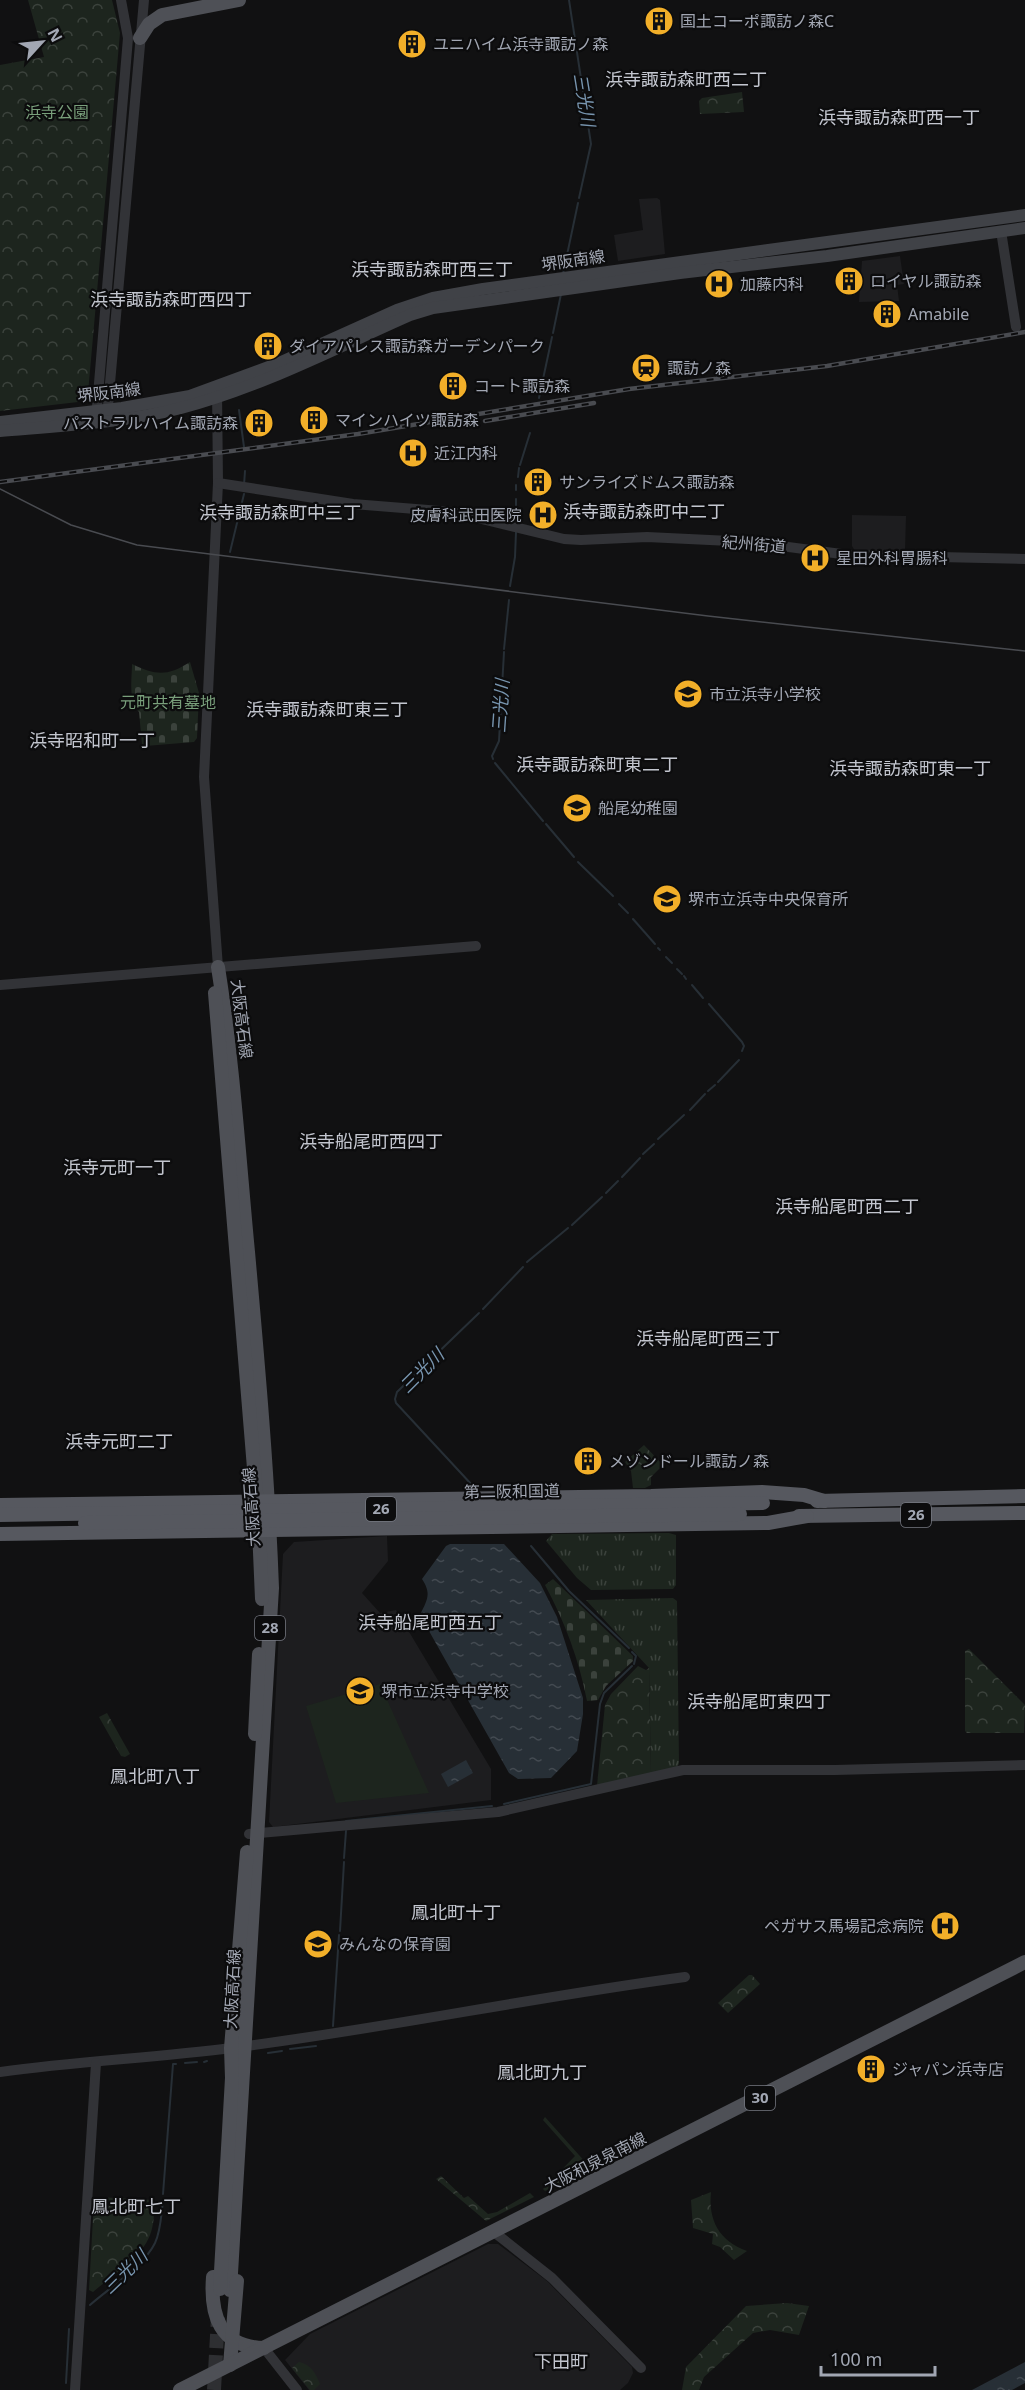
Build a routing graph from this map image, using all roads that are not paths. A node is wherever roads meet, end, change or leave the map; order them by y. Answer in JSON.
{"nodes":[{"id":1,"x":121,"y":0,"type":"edge"},
{"id":2,"x":144,"y":0,"type":"edge"},
{"id":3,"x":239,"y":0,"type":"edge"},
{"id":4,"x":136,"y":38,"type":"junction"},
{"id":5,"x":1025,"y":215,"type":"edge"},
{"id":6,"x":1025,"y":228,"type":"edge"},
{"id":7,"x":1001,"y":231,"type":"junction"},
{"id":8,"x":561,"y":284,"type":"junction"},
{"id":9,"x":1016,"y":327,"type":"dead end"},
{"id":10,"x":217,"y":391,"type":"junction"},
{"id":11,"x":102,"y":416,"type":"junction"},
{"id":12,"x":0,"y":422,"type":"edge"},
{"id":13,"x":0,"y":431,"type":"edge"},
{"id":14,"x":218,"y":483,"type":"junction"},
{"id":15,"x":1025,"y":559,"type":"edge"},
{"id":16,"x":476,"y":946,"type":"dead end"},
{"id":17,"x":218,"y":967,"type":"junction"},
{"id":18,"x":0,"y":985,"type":"edge"},
{"id":19,"x":1025,"y":1496,"type":"edge"},
{"id":20,"x":824,"y":1501,"type":"junction"},
{"id":21,"x":262,"y":1502,"type":"junction"},
{"id":22,"x":0,"y":1505,"type":"edge"},
{"id":23,"x":1025,"y":1513,"type":"edge"},
{"id":24,"x":0,"y":1515,"type":"edge"},
{"id":25,"x":807,"y":1516,"type":"junction"},
{"id":26,"x":0,"y":1525,"type":"edge"},
{"id":27,"x":265,"y":1529,"type":"junction"},
{"id":28,"x":0,"y":1534,"type":"edge"},
{"id":29,"x":1025,"y":1765,"type":"edge"},
{"id":30,"x":253,"y":1834,"type":"junction"},
{"id":31,"x":1025,"y":1962,"type":"edge"},
{"id":32,"x":686,"y":1977,"type":"dead end"},
{"id":33,"x":238,"y":2047,"type":"junction"},
{"id":34,"x":96,"y":2063,"type":"junction"},
{"id":35,"x":0,"y":2072,"type":"edge"},
{"id":36,"x":494,"y":2232,"type":"junction"},
{"id":37,"x":225,"y":2290,"type":"dead end"},
{"id":38,"x":232,"y":2338,"type":"junction"},
{"id":39,"x":264,"y":2348,"type":"junction"},
{"id":40,"x":230,"y":2365,"type":"junction"},
{"id":41,"x":641,"y":2368,"type":"dead end"},
{"id":42,"x":75,"y":2390,"type":"edge"},
{"id":43,"x":180,"y":2390,"type":"edge"},
{"id":44,"x":297,"y":2390,"type":"edge"}],
"edges":[{"from":1,"to":4,"type":"street"},
{"from":2,"to":4,"type":"street"},
{"from":3,"to":4,"type":"main road"},
{"from":4,"to":11,"type":"street"},
{"from":5,"to":8,"type":"main road","name":"堺阪南線"},
{"from":6,"to":7,"type":"main road","name":"堺阪南線"},
{"from":7,"to":8,"type":"main road","name":"堺阪南線"},
{"from":7,"to":9,"type":"street"},
{"from":8,"to":10,"type":"main road","name":"堺阪南線"},
{"from":10,"to":11,"type":"main road","name":"堺阪南線"},
{"from":10,"to":14,"type":"street"},
{"from":11,"to":12,"type":"main road","name":"堺阪南線"},
{"from":11,"to":13,"type":"main road","name":"堺阪南線"},
{"from":14,"to":15,"type":"street","name":"紀州街道"},
{"from":14,"to":17,"type":"street"},
{"from":16,"to":17,"type":"street"},
{"from":17,"to":18,"type":"street"},
{"from":17,"to":21,"type":"main road","name":"大阪高石線","number":"28"},
{"from":19,"to":20,"type":"highway","name":"第二阪和国道","number":"26"},
{"from":20,"to":21,"type":"highway","number":"26"},
{"from":20,"to":24,"type":"highway","name":"第二阪和国道","number":"26","bridge":true},
{"from":21,"to":22,"type":"highway","number":"26"},
{"from":21,"to":27,"type":"main road","name":"大阪高石線","number":"28"},
{"from":23,"to":25,"type":"highway","name":"第二阪和国道","number":"26"},
{"from":25,"to":26,"type":"highway","name":"第二阪和国道","number":"26","bridge":true},
{"from":25,"to":27,"type":"highway","number":"26"},
{"from":27,"to":28,"type":"highway","number":"26"},
{"from":27,"to":30,"type":"main road","name":"大阪高石線","number":"28"},
{"from":29,"to":30,"type":"street"},
{"from":30,"to":33,"type":"main road","name":"大阪高石線","number":"28"},
{"from":31,"to":36,"type":"main road","name":"大阪和泉泉南線","number":"30"},
{"from":32,"to":33,"type":"street"},
{"from":33,"to":34,"type":"street"},
{"from":33,"to":37,"type":"main road","name":"大阪高石線","number":"28"},
{"from":33,"to":38,"type":"main road"},
{"from":33,"to":38,"type":"main road"},
{"from":34,"to":35,"type":"street"},
{"from":34,"to":42,"type":"street"},
{"from":36,"to":39,"type":"main road","name":"大阪和泉泉南線","number":"30"},
{"from":36,"to":41,"type":"street"},
{"from":38,"to":39,"type":"main road"},
{"from":38,"to":40,"type":"main road"},
{"from":39,"to":40,"type":"main road","name":"大阪和泉泉南線","number":"30"},
{"from":39,"to":44,"type":"street"},
{"from":40,"to":43,"type":"main road","name":"大阪和泉泉南線","number":"30"}]}
